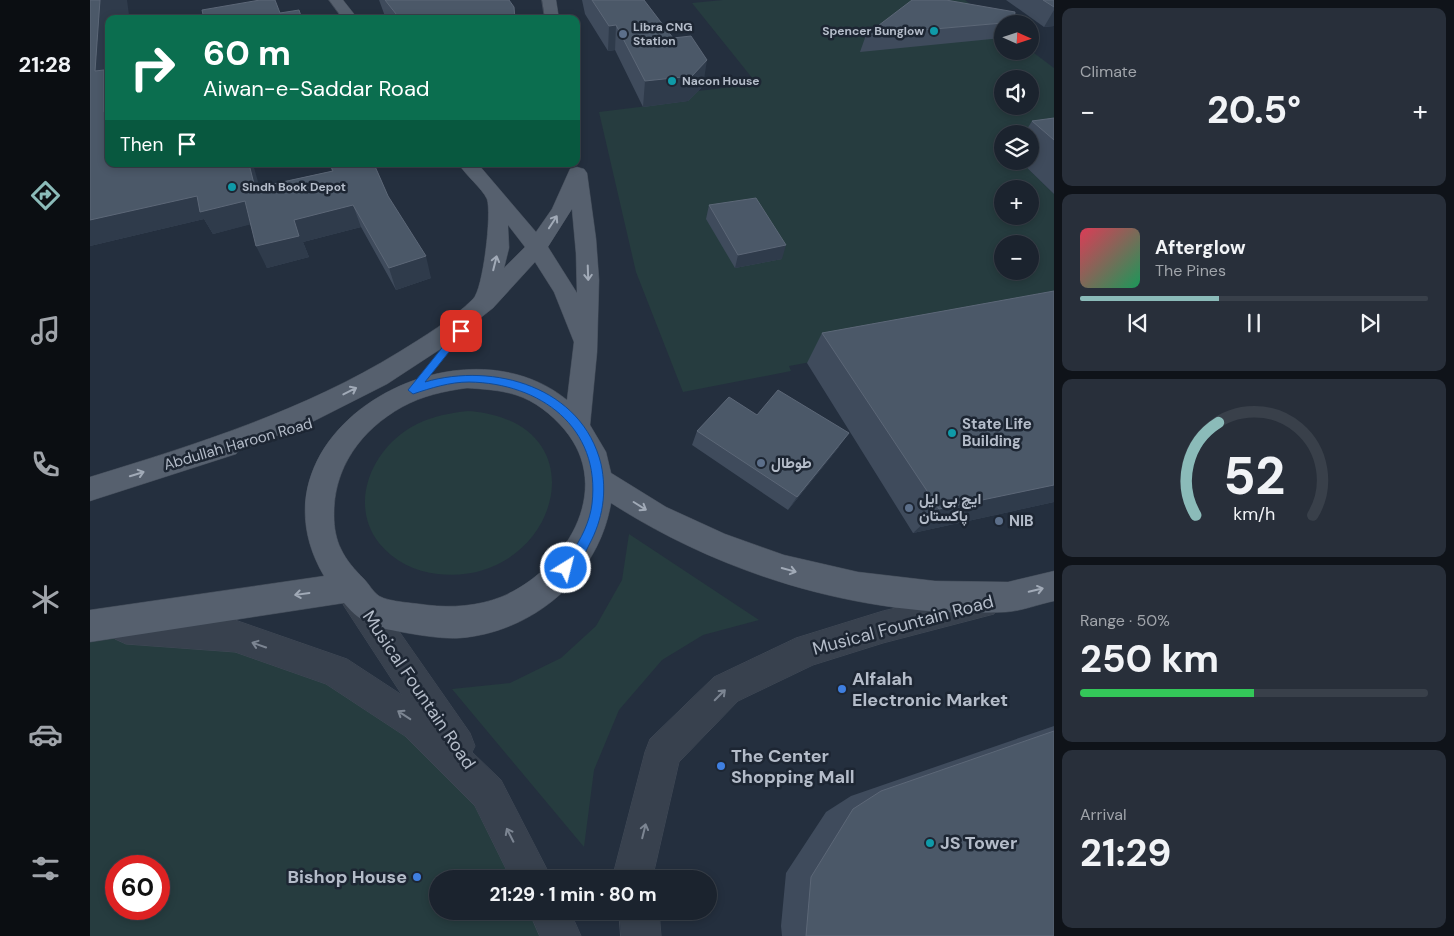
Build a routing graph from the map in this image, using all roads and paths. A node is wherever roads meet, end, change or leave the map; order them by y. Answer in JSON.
{"nodes":[{"id":1,"x":336,"y":0,"type":"edge"},
{"id":2,"x":550,"y":0,"type":"edge"},
{"id":3,"x":348,"y":15,"type":"edge"},
{"id":4,"x":552,"y":15,"type":"edge"},
{"id":5,"x":470,"y":167,"type":"edge"},
{"id":6,"x":576,"y":168,"type":"edge"},
{"id":7,"x":497,"y":200,"type":"junction"},
{"id":8,"x":537,"y":247,"type":"junction"},
{"id":9,"x":485,"y":302,"type":"junction"},
{"id":10,"x":586,"y":346,"type":"junction"},
{"id":11,"x":413,"y":390,"type":"junction"},
{"id":12,"x":386,"y":402,"type":"junction"},
{"id":13,"x":577,"y":425,"type":"junction"},
{"id":14,"x":209,"y":451,"type":"junction"},
{"id":15,"x":599,"y":480,"type":"junction"},
{"id":16,"x":90,"y":489,"type":"edge"},
{"id":17,"x":1054,"y":586,"type":"edge"},
{"id":18,"x":350,"y":587,"type":"junction"},
{"id":19,"x":1008,"y":597,"type":"junction"},
{"id":20,"x":90,"y":626,"type":"edge"},
{"id":21,"x":488,"y":793,"type":"junction"},
{"id":22,"x":527,"y":870,"type":"edge"},
{"id":23,"x":634,"y":870,"type":"edge"},
{"id":24,"x":553,"y":920,"type":"edge"},
{"id":25,"x":640,"y":920,"type":"edge"},
{"id":26,"x":561,"y":936,"type":"edge"},
{"id":27,"x":641,"y":936,"type":"edge"}],
"edges":[{"from":1,"to":3,"type":"main road"},
{"from":2,"to":4,"type":"main road"},
{"from":5,"to":7,"type":"main road"},
{"from":8,"to":6,"type":"main road","one_way":true},
{"from":6,"to":10,"type":"main road","one_way":true},
{"from":7,"to":8,"type":"main road"},
{"from":9,"to":7,"type":"main road","one_way":true},
{"from":8,"to":9,"type":"main road"},
{"from":8,"to":10,"type":"main road"},
{"from":9,"to":11,"type":"main road"},
{"from":14,"to":9,"type":"main road","one_way":true},
{"from":10,"to":13,"type":"main road"},
{"from":11,"to":12,"type":"main road"},
{"from":11,"to":13,"type":"main road"},
{"from":12,"to":14,"type":"main road","name":"Abdullah Haroon Road"},
{"from":12,"to":18,"type":"main road"},
{"from":13,"to":15,"type":"main road"},
{"from":16,"to":14,"type":"main road","name":"Abdullah Haroon Road","one_way":true},
{"from":15,"to":18,"type":"main road"},
{"from":15,"to":19,"type":"main road","one_way":true},
{"from":19,"to":17,"type":"main road","one_way":true},
{"from":18,"to":20,"type":"main road","one_way":true},
{"from":18,"to":21,"type":"street","name":"Musical Fountain Road"},
{"from":23,"to":19,"type":"street","name":"Musical Fountain Road","one_way":true},
{"from":21,"to":20,"type":"street","name":"Musical Fountain Road","one_way":true},
{"from":22,"to":21,"type":"street","name":"Musical Fountain Road","one_way":true},
{"from":24,"to":26,"type":"street"},
{"from":25,"to":27,"type":"street"}]}
